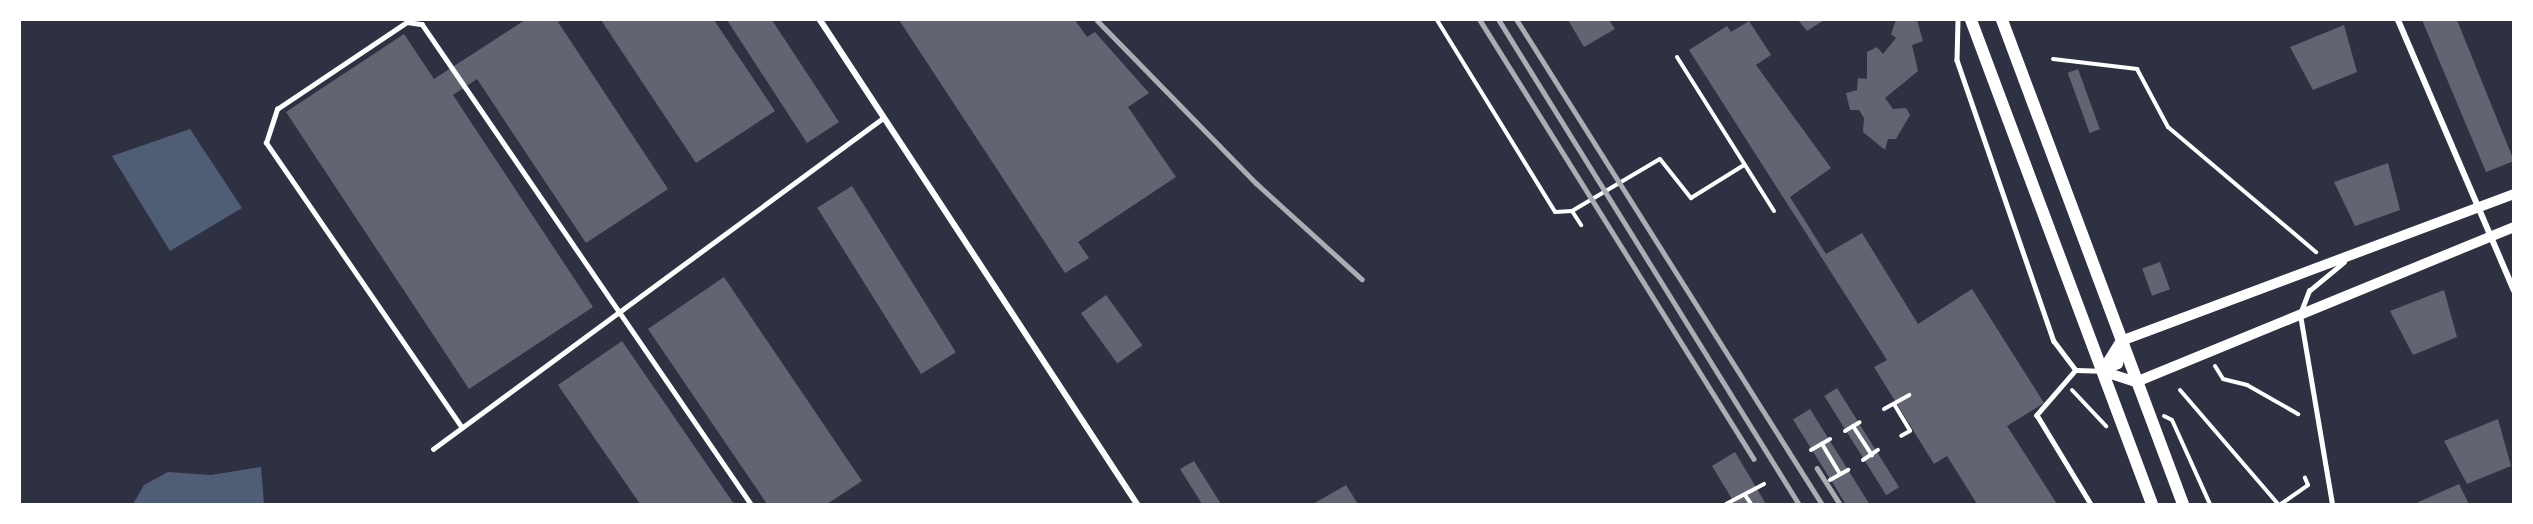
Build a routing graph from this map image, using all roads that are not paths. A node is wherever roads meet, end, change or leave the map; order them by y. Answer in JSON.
{"nodes":[{"id":1,"x":820,"y":20,"type":"edge"},
{"id":2,"x":1958,"y":20,"type":"edge"},
{"id":3,"x":1971,"y":20,"type":"edge"},
{"id":4,"x":2002,"y":20,"type":"edge"},
{"id":5,"x":2398,"y":20,"type":"edge"},
{"id":6,"x":883,"y":118,"type":"junction"},
{"id":7,"x":2514,"y":194,"type":"edge"},
{"id":8,"x":2476,"y":208,"type":"junction"},
{"id":9,"x":2514,"y":226,"type":"edge"},
{"id":10,"x":2490,"y":236,"type":"junction"},
{"id":11,"x":2355,"y":253,"type":"junction"},
{"id":12,"x":2514,"y":290,"type":"edge"},
{"id":13,"x":620,"y":312,"type":"junction"},
{"id":14,"x":2300,"y":314,"type":"junction"},
{"id":15,"x":2121,"y":341,"type":"junction"},
{"id":16,"x":2076,"y":370,"type":"junction"},
{"id":17,"x":2102,"y":371,"type":"junction"},
{"id":18,"x":2136,"y":382,"type":"junction"},
{"id":19,"x":462,"y":428,"type":"junction"},
{"id":20,"x":433,"y":449,"type":"dead end"},
{"id":21,"x":752,"y":504,"type":"edge"},
{"id":22,"x":1137,"y":504,"type":"edge"},
{"id":23,"x":2091,"y":504,"type":"edge"},
{"id":24,"x":2151,"y":504,"type":"edge"},
{"id":25,"x":2183,"y":504,"type":"edge"},
{"id":26,"x":2332,"y":504,"type":"edge"}],
"edges":[{"from":1,"to":6,"type":"street"},
{"from":2,"to":16,"type":"lane"},
{"from":3,"to":17,"type":"main road"},
{"from":4,"to":15,"type":"main road"},
{"from":5,"to":8,"type":"street"},
{"from":6,"to":13,"type":"lane"},
{"from":6,"to":22,"type":"street"},
{"from":7,"to":8,"type":"street"},
{"from":8,"to":10,"type":"street"},
{"from":8,"to":11,"type":"street"},
{"from":9,"to":10,"type":"street"},
{"from":10,"to":12,"type":"street"},
{"from":10,"to":14,"type":"street"},
{"from":11,"to":14,"type":"lane"},
{"from":11,"to":15,"type":"street"},
{"from":13,"to":19,"type":"lane"},
{"from":13,"to":19,"type":"lane"},
{"from":13,"to":21,"type":"lane"},
{"from":14,"to":18,"type":"street"},
{"from":14,"to":26,"type":"lane"},
{"from":15,"to":17,"type":"street"},
{"from":15,"to":18,"type":"main road"},
{"from":16,"to":17,"type":"lane"},
{"from":16,"to":23,"type":"lane"},
{"from":17,"to":18,"type":"street"},
{"from":17,"to":24,"type":"main road"},
{"from":18,"to":25,"type":"main road"},
{"from":19,"to":20,"type":"lane"}]}
